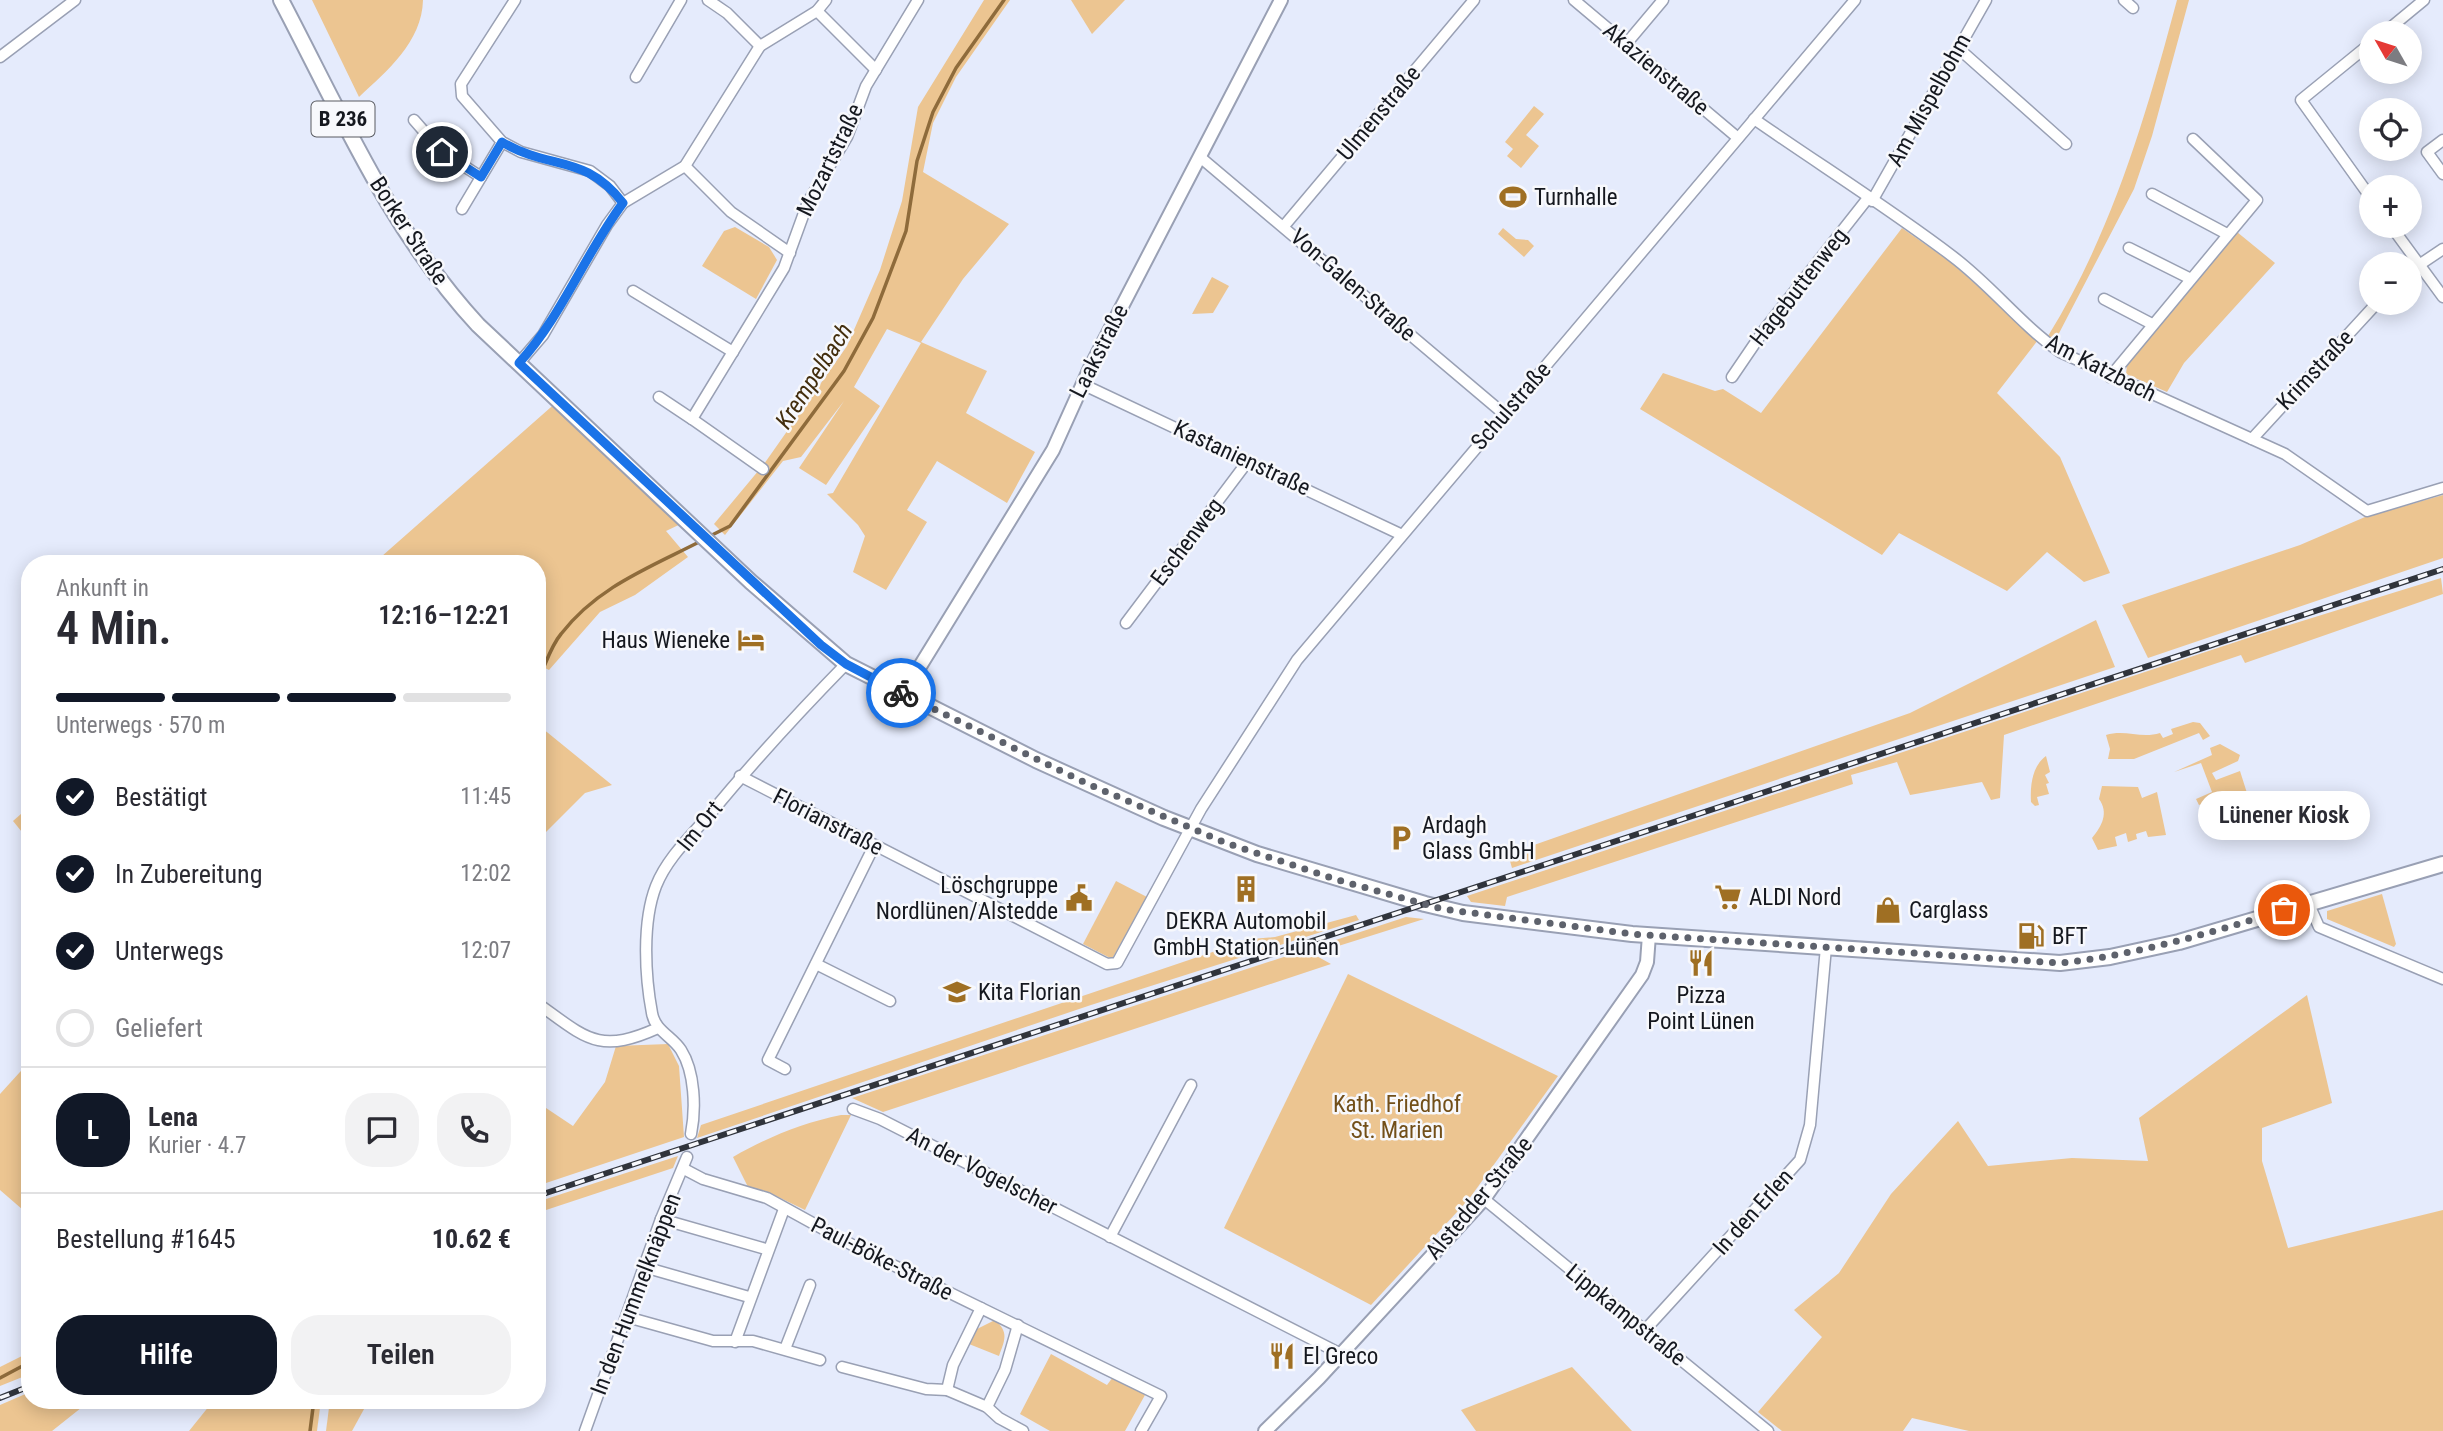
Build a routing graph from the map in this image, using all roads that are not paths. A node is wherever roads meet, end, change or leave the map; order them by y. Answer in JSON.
{"nodes":[{"id":1,"x":75,"y":0,"type":"edge"},
{"id":2,"x":281,"y":0,"type":"edge"},
{"id":3,"x":515,"y":0,"type":"edge"},
{"id":4,"x":681,"y":0,"type":"edge"},
{"id":5,"x":708,"y":0,"type":"edge"},
{"id":6,"x":825,"y":0,"type":"edge"},
{"id":7,"x":918,"y":0,"type":"edge"},
{"id":8,"x":1281,"y":0,"type":"edge"},
{"id":9,"x":1474,"y":0,"type":"edge"},
{"id":10,"x":1574,"y":0,"type":"edge"},
{"id":11,"x":1663,"y":0,"type":"edge"},
{"id":12,"x":1855,"y":0,"type":"edge"},
{"id":13,"x":1986,"y":0,"type":"edge"},
{"id":14,"x":2124,"y":0,"type":"edge"},
{"id":15,"x":2424,"y":0,"type":"edge"},
{"id":16,"x":2133,"y":8,"type":"dead end"},
{"id":17,"x":817,"y":11,"type":"junction"},
{"id":18,"x":2399,"y":21,"type":"edge"},
{"id":19,"x":1626,"y":44,"type":"junction"},
{"id":20,"x":760,"y":46,"type":"junction"},
{"id":21,"x":1958,"y":48,"type":"junction"},
{"id":22,"x":2359,"y":53,"type":"edge"},
{"id":23,"x":0,"y":57,"type":"edge"},
{"id":24,"x":876,"y":70,"type":"junction"},
{"id":25,"x":636,"y":77,"type":"dead end"},
{"id":26,"x":414,"y":120,"type":"dead end"},
{"id":27,"x":1754,"y":120,"type":"junction"},
{"id":28,"x":1738,"y":138,"type":"junction"},
{"id":29,"x":2193,"y":139,"type":"dead end"},
{"id":30,"x":2443,"y":140,"type":"edge"},
{"id":31,"x":502,"y":142,"type":"junction"},
{"id":32,"x":2066,"y":144,"type":"dead end"},
{"id":33,"x":1200,"y":157,"type":"junction"},
{"id":34,"x":685,"y":166,"type":"junction"},
{"id":35,"x":2443,"y":174,"type":"edge"},
{"id":36,"x":481,"y":177,"type":"junction"},
{"id":37,"x":2359,"y":181,"type":"edge"},
{"id":38,"x":2152,"y":194,"type":"dead end"},
{"id":39,"x":1870,"y":200,"type":"junction"},
{"id":40,"x":623,"y":203,"type":"junction"},
{"id":41,"x":462,"y":209,"type":"dead end"},
{"id":42,"x":1284,"y":226,"type":"junction"},
{"id":43,"x":2227,"y":234,"type":"junction"},
{"id":44,"x":2129,"y":248,"type":"dead end"},
{"id":45,"x":2443,"y":249,"type":"edge"},
{"id":46,"x":790,"y":253,"type":"junction"},
{"id":47,"x":2422,"y":262,"type":"edge"},
{"id":48,"x":2422,"y":268,"type":"edge"},
{"id":49,"x":2189,"y":278,"type":"junction"},
{"id":50,"x":633,"y":291,"type":"dead end"},
{"id":51,"x":2443,"y":298,"type":"edge"},
{"id":52,"x":2104,"y":299,"type":"dead end"},
{"id":53,"x":2367,"y":315,"type":"edge"},
{"id":54,"x":2152,"y":324,"type":"junction"},
{"id":55,"x":733,"y":352,"type":"junction"},
{"id":56,"x":519,"y":363,"type":"junction"},
{"id":57,"x":1732,"y":377,"type":"dead end"},
{"id":58,"x":2110,"y":377,"type":"junction"},
{"id":59,"x":1082,"y":384,"type":"junction"},
{"id":60,"x":659,"y":397,"type":"dead end"},
{"id":61,"x":1504,"y":414,"type":"junction"},
{"id":62,"x":692,"y":419,"type":"junction"},
{"id":63,"x":2252,"y":439,"type":"junction"},
{"id":64,"x":1248,"y":461,"type":"junction"},
{"id":65,"x":763,"y":470,"type":"dead end"},
{"id":66,"x":2443,"y":488,"type":"edge"},
{"id":67,"x":1400,"y":534,"type":"junction"},
{"id":68,"x":1126,"y":623,"type":"dead end"},
{"id":69,"x":846,"y":664,"type":"junction"},
{"id":70,"x":903,"y":694,"type":"junction"},
{"id":71,"x":740,"y":776,"type":"junction"},
{"id":72,"x":1191,"y":829,"type":"junction"},
{"id":73,"x":874,"y":846,"type":"junction"},
{"id":74,"x":2443,"y":864,"type":"edge"},
{"id":75,"x":2308,"y":902,"type":"junction"},
{"id":76,"x":1649,"y":935,"type":"junction"},
{"id":77,"x":1826,"y":947,"type":"junction"},
{"id":78,"x":816,"y":964,"type":"junction"},
{"id":79,"x":2443,"y":979,"type":"edge"},
{"id":80,"x":890,"y":1001,"type":"dead end"},
{"id":81,"x":546,"y":1009,"type":"edge"},
{"id":82,"x":658,"y":1028,"type":"junction"},
{"id":83,"x":785,"y":1069,"type":"dead end"},
{"id":84,"x":1191,"y":1085,"type":"dead end"},
{"id":85,"x":853,"y":1109,"type":"dead end"},
{"id":86,"x":691,"y":1134,"type":"dead end"},
{"id":87,"x":687,"y":1157,"type":"dead end"},
{"id":88,"x":684,"y":1169,"type":"junction"},
{"id":89,"x":1484,"y":1199,"type":"junction"},
{"id":90,"x":784,"y":1209,"type":"junction"},
{"id":91,"x":661,"y":1219,"type":"junction"},
{"id":92,"x":1111,"y":1237,"type":"junction"},
{"id":93,"x":766,"y":1249,"type":"junction"},
{"id":94,"x":644,"y":1267,"type":"junction"},
{"id":95,"x":810,"y":1285,"type":"dead end"},
{"id":96,"x":749,"y":1297,"type":"junction"},
{"id":97,"x":981,"y":1308,"type":"junction"},
{"id":98,"x":627,"y":1317,"type":"junction"},
{"id":99,"x":1018,"y":1325,"type":"junction"},
{"id":100,"x":1645,"y":1331,"type":"junction"},
{"id":101,"x":735,"y":1342,"type":"junction"},
{"id":102,"x":785,"y":1349,"type":"junction"},
{"id":103,"x":1341,"y":1354,"type":"junction"},
{"id":104,"x":820,"y":1360,"type":"dead end"},
{"id":105,"x":842,"y":1367,"type":"dead end"},
{"id":106,"x":947,"y":1390,"type":"junction"},
{"id":107,"x":987,"y":1407,"type":"junction"},
{"id":108,"x":585,"y":1431,"type":"edge"},
{"id":109,"x":1023,"y":1431,"type":"edge"},
{"id":110,"x":1142,"y":1431,"type":"edge"},
{"id":111,"x":1265,"y":1431,"type":"edge"},
{"id":112,"x":1768,"y":1431,"type":"edge"}],
"edges":[{"from":1,"to":23,"type":"street"},
{"from":2,"to":56,"type":"main road","name":"Borker Straße","number":"B 236"},
{"from":3,"to":31,"type":"street"},
{"from":4,"to":25,"type":"street"},
{"from":5,"to":20,"type":"street"},
{"from":6,"to":17,"type":"street"},
{"from":7,"to":24,"type":"street","name":"Mozartstraße"},
{"from":8,"to":33,"type":"street","name":"Laakstraße"},
{"from":9,"to":42,"type":"street","name":"Ulmenstraße"},
{"from":10,"to":19,"type":"street","name":"Akazienstraße"},
{"from":11,"to":19,"type":"street"},
{"from":12,"to":27,"type":"street","name":"Schulstraße"},
{"from":13,"to":21,"type":"street","name":"Am Mispelbohm"},
{"from":14,"to":16,"type":"street"},
{"from":15,"to":18,"type":"street"},
{"from":17,"to":20,"type":"street"},
{"from":17,"to":24,"type":"street"},
{"from":19,"to":28,"type":"street","name":"Akazienstraße"},
{"from":20,"to":34,"type":"street"},
{"from":21,"to":32,"type":"street"},
{"from":21,"to":39,"type":"street","name":"Am Mispelbohm"},
{"from":22,"to":37,"type":"street"},
{"from":24,"to":46,"type":"street","name":"Mozartstraße"},
{"from":26,"to":36,"type":"street"},
{"from":27,"to":28,"type":"street","name":"Schulstraße"},
{"from":27,"to":39,"type":"street","name":"Am Katzbach"},
{"from":28,"to":61,"type":"street","name":"Schulstraße"},
{"from":29,"to":43,"type":"street"},
{"from":30,"to":35,"type":"street"},
{"from":31,"to":36,"type":"street"},
{"from":31,"to":40,"type":"street"},
{"from":33,"to":42,"type":"street","name":"Von-Galen-Straße"},
{"from":33,"to":59,"type":"street","name":"Laakstraße"},
{"from":34,"to":40,"type":"street"},
{"from":34,"to":46,"type":"street"},
{"from":36,"to":41,"type":"street"},
{"from":38,"to":43,"type":"street"},
{"from":39,"to":57,"type":"street","name":"Hagebuttenweg"},
{"from":39,"to":58,"type":"street","name":"Am Katzbach"},
{"from":40,"to":56,"type":"street"},
{"from":42,"to":61,"type":"street","name":"Von-Galen-Straße"},
{"from":43,"to":49,"type":"street"},
{"from":44,"to":49,"type":"street"},
{"from":45,"to":47,"type":"street"},
{"from":46,"to":55,"type":"street","name":"Mozartstraße"},
{"from":48,"to":51,"type":"street"},
{"from":49,"to":54,"type":"street"},
{"from":50,"to":55,"type":"street"},
{"from":52,"to":54,"type":"street"},
{"from":53,"to":63,"type":"street","name":"Krimstraße"},
{"from":54,"to":58,"type":"street"},
{"from":55,"to":62,"type":"street","name":"Mozartstraße"},
{"from":56,"to":69,"type":"main road","name":"Borker Straße","number":"B 236"},
{"from":58,"to":63,"type":"street","name":"Am Katzbach"},
{"from":59,"to":64,"type":"street","name":"Kastanienstraße"},
{"from":59,"to":70,"type":"street","name":"Laakstraße"},
{"from":60,"to":62,"type":"street"},
{"from":61,"to":67,"type":"street","name":"Schulstraße"},
{"from":62,"to":65,"type":"street"},
{"from":63,"to":66,"type":"street","name":"Am Katzbach"},
{"from":64,"to":67,"type":"street","name":"Kastanienstraße"},
{"from":64,"to":68,"type":"street","name":"Eschenweg"},
{"from":67,"to":72,"type":"street","name":"Schulstraße"},
{"from":69,"to":70,"type":"main road","name":"Borker Straße","number":"B 236"},
{"from":69,"to":71,"type":"street","name":"Im Ort"},
{"from":70,"to":72,"type":"main road","name":"Borker Straße","number":"B 236"},
{"from":71,"to":73,"type":"street","name":"Florianstraße"},
{"from":71,"to":82,"type":"street","name":"Im Ort"},
{"from":72,"to":73,"type":"street","name":"Florianstraße"},
{"from":72,"to":76,"type":"main road","name":"Borker Straße","number":"B 236"},
{"from":73,"to":78,"type":"street"},
{"from":74,"to":75,"type":"main road","name":"Borker Straße","number":"B 236"},
{"from":75,"to":77,"type":"main road","name":"Borker Straße","number":"B 236"},
{"from":75,"to":79,"type":"street"},
{"from":76,"to":77,"type":"main road","name":"Borker Straße","number":"B 236"},
{"from":76,"to":89,"type":"street","name":"Alstedder Straße"},
{"from":77,"to":100,"type":"street","name":"In den Erlen"},
{"from":78,"to":80,"type":"street"},
{"from":78,"to":83,"type":"street"},
{"from":81,"to":82,"type":"street"},
{"from":82,"to":86,"type":"street"},
{"from":84,"to":92,"type":"street"},
{"from":85,"to":92,"type":"street","name":"An der Vogelscher"},
{"from":87,"to":88,"type":"street","name":"In den Hummelknäppen"},
{"from":88,"to":90,"type":"street","name":"Paul-Böke-Straße"},
{"from":88,"to":91,"type":"street","name":"In den Hummelknäppen"},
{"from":89,"to":100,"type":"street","name":"Lippkampstraße"},
{"from":89,"to":103,"type":"street","name":"Alstedder Straße"},
{"from":90,"to":93,"type":"street","name":"Paul-Böke-Straße"},
{"from":90,"to":97,"type":"street","name":"Paul-Böke-Straße"},
{"from":91,"to":93,"type":"street"},
{"from":91,"to":94,"type":"street","name":"In den Hummelknäppen"},
{"from":92,"to":103,"type":"street","name":"An der Vogelscher"},
{"from":93,"to":96,"type":"street","name":"Paul-Böke-Straße"},
{"from":94,"to":96,"type":"street"},
{"from":94,"to":98,"type":"street","name":"In den Hummelknäppen"},
{"from":95,"to":102,"type":"street"},
{"from":96,"to":101,"type":"street","name":"Paul-Böke-Straße"},
{"from":97,"to":99,"type":"street","name":"Paul-Böke-Straße"},
{"from":97,"to":106,"type":"street","name":"Paul-Böke-Straße"},
{"from":98,"to":101,"type":"street"},
{"from":98,"to":108,"type":"street","name":"In den Hummelknäppen"},
{"from":99,"to":107,"type":"street"},
{"from":99,"to":110,"type":"street","name":"Paul-Böke-Straße"},
{"from":100,"to":112,"type":"street","name":"Lippkampstraße"},
{"from":101,"to":102,"type":"street"},
{"from":102,"to":104,"type":"street"},
{"from":103,"to":111,"type":"street","name":"Alstedder Straße"},
{"from":105,"to":106,"type":"street"},
{"from":106,"to":107,"type":"street"},
{"from":107,"to":109,"type":"street"}]}
